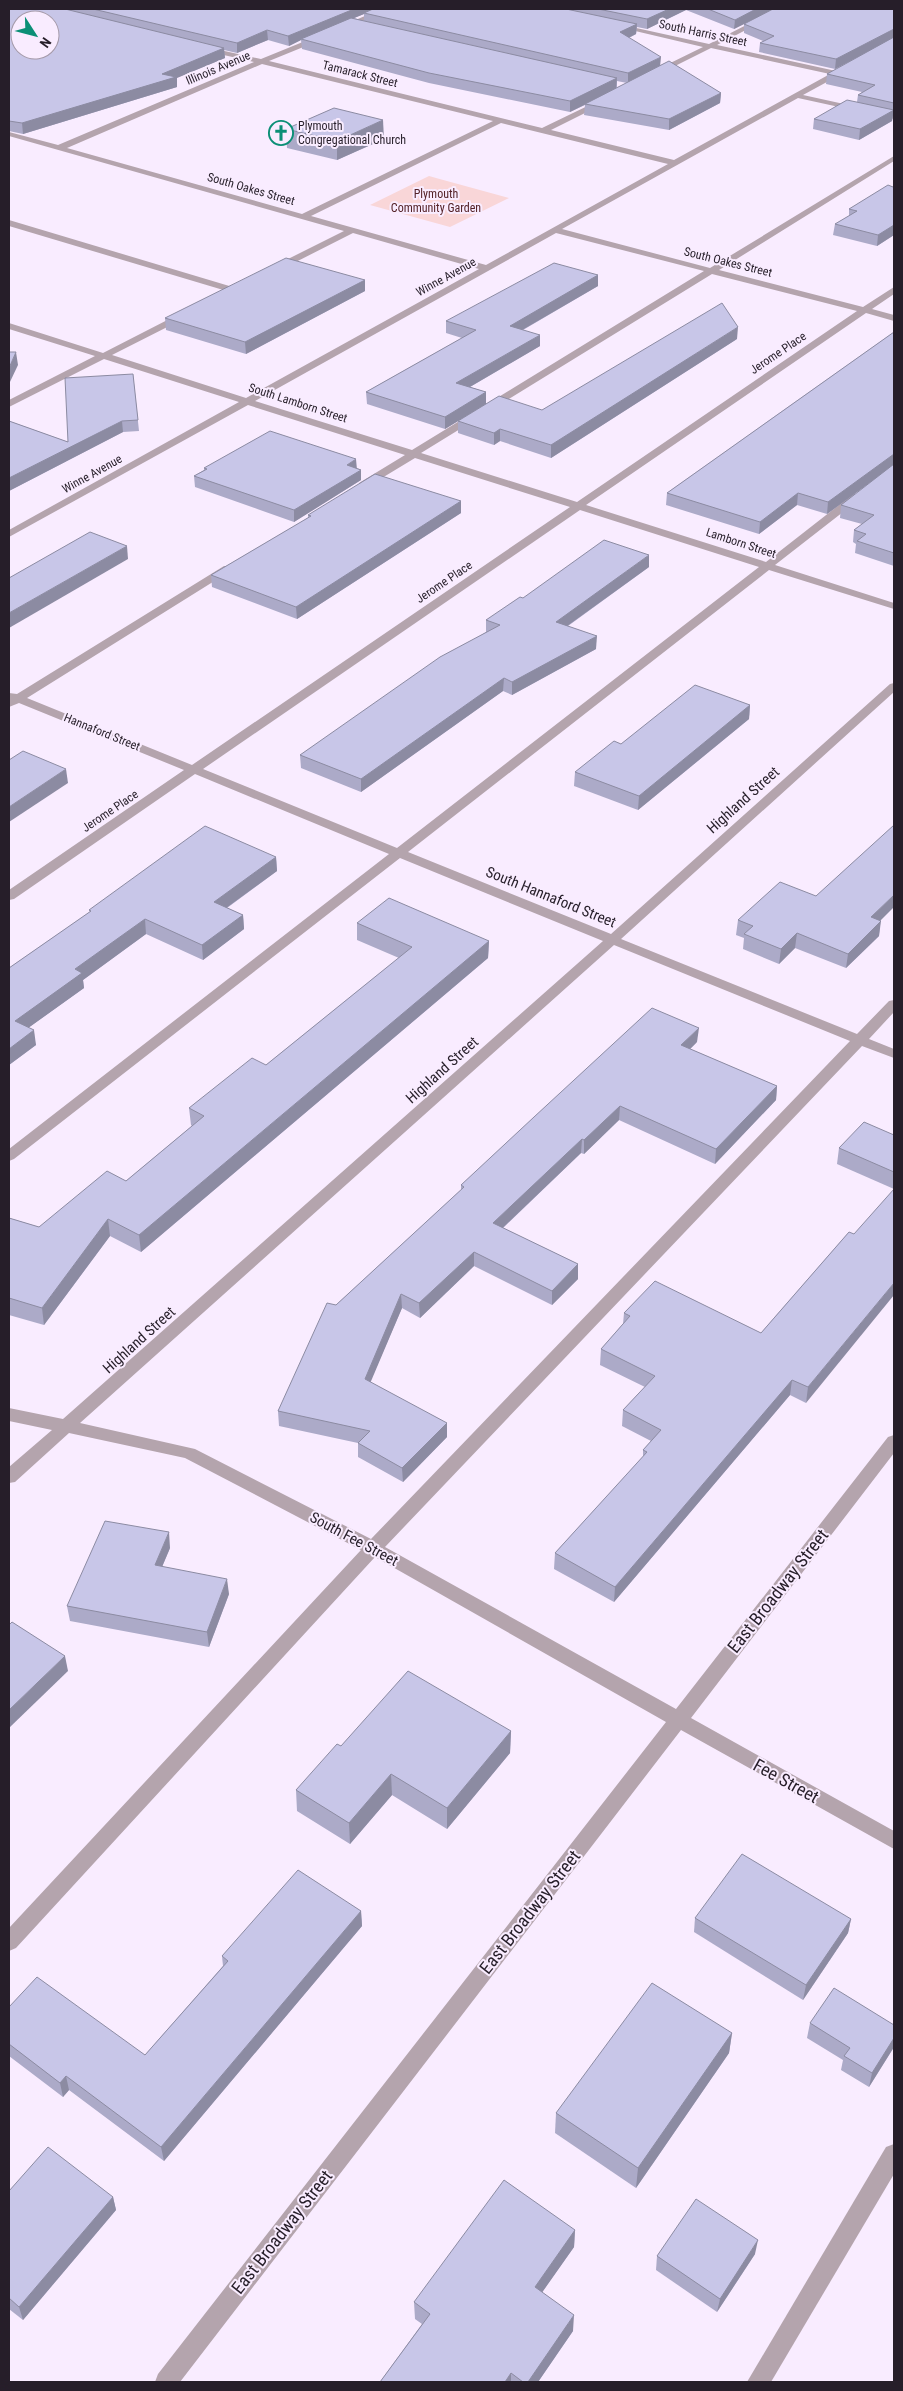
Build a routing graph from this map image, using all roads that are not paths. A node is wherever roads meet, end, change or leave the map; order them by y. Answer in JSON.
{"nodes":[{"id":1,"x":386,"y":9,"type":"edge"},
{"id":2,"x":784,"y":9,"type":"edge"},
{"id":3,"x":351,"y":24,"type":"junction"},
{"id":4,"x":613,"y":25,"type":"edge"},
{"id":5,"x":370,"y":28,"type":"edge"},
{"id":6,"x":333,"y":31,"type":"edge"},
{"id":7,"x":324,"y":35,"type":"edge"},
{"id":8,"x":194,"y":46,"type":"edge"},
{"id":9,"x":710,"y":46,"type":"junction"},
{"id":10,"x":262,"y":62,"type":"junction"},
{"id":11,"x":853,"y":64,"type":"edge"},
{"id":12,"x":836,"y":73,"type":"junction"},
{"id":13,"x":644,"y":79,"type":"edge"},
{"id":14,"x":611,"y":96,"type":"edge"},
{"id":15,"x":799,"y":96,"type":"junction"},
{"id":16,"x":894,"y":117,"type":"edge"},
{"id":17,"x":501,"y":120,"type":"junction"},
{"id":18,"x":543,"y":131,"type":"junction"},
{"id":19,"x":9,"y":134,"type":"edge"},
{"id":20,"x":60,"y":148,"type":"junction"},
{"id":21,"x":894,"y":158,"type":"edge"},
{"id":22,"x":675,"y":163,"type":"junction"},
{"id":23,"x":304,"y":216,"type":"junction"},
{"id":24,"x":9,"y":223,"type":"edge"},
{"id":25,"x":352,"y":230,"type":"junction"},
{"id":26,"x":555,"y":230,"type":"junction"},
{"id":27,"x":487,"y":268,"type":"junction"},
{"id":28,"x":712,"y":271,"type":"junction"},
{"id":29,"x":267,"y":273,"type":"edge"},
{"id":30,"x":894,"y":290,"type":"edge"},
{"id":31,"x":216,"y":299,"type":"edge"},
{"id":32,"x":865,"y":310,"type":"junction"},
{"id":33,"x":190,"y":312,"type":"edge"},
{"id":34,"x":894,"y":318,"type":"edge"},
{"id":35,"x":9,"y":326,"type":"edge"},
{"id":36,"x":105,"y":355,"type":"junction"},
{"id":37,"x":250,"y":401,"type":"junction"},
{"id":38,"x":9,"y":404,"type":"edge"},
{"id":39,"x":412,"y":454,"type":"junction"},
{"id":40,"x":870,"y":486,"type":"edge"},
{"id":41,"x":354,"y":490,"type":"edge"},
{"id":42,"x":580,"y":506,"type":"junction"},
{"id":43,"x":9,"y":534,"type":"edge"},
{"id":44,"x":236,"y":563,"type":"edge"},
{"id":45,"x":768,"y":566,"type":"junction"},
{"id":46,"x":894,"y":606,"type":"edge"},
{"id":47,"x":894,"y":686,"type":"edge"},
{"id":48,"x":12,"y":699,"type":"edge"},
{"id":49,"x":196,"y":769,"type":"junction"},
{"id":50,"x":400,"y":853,"type":"junction"},
{"id":51,"x":9,"y":896,"type":"edge"},
{"id":52,"x":613,"y":940,"type":"junction"},
{"id":53,"x":894,"y":1004,"type":"edge"},
{"id":54,"x":860,"y":1040,"type":"junction"},
{"id":55,"x":894,"y":1054,"type":"edge"},
{"id":56,"x":9,"y":1156,"type":"edge"},
{"id":57,"x":9,"y":1414,"type":"edge"},
{"id":58,"x":66,"y":1426,"type":"junction"},
{"id":59,"x":894,"y":1441,"type":"edge"},
{"id":60,"x":9,"y":1478,"type":"edge"},
{"id":61,"x":372,"y":1548,"type":"junction"},
{"id":62,"x":678,"y":1720,"type":"junction"},
{"id":63,"x":894,"y":1841,"type":"edge"},
{"id":64,"x":9,"y":1942,"type":"edge"},
{"id":65,"x":894,"y":2154,"type":"edge"},
{"id":66,"x":166,"y":2382,"type":"edge"},
{"id":67,"x":758,"y":2382,"type":"edge"}],
"edges":[{"from":1,"to":3,"type":"street"},
{"from":2,"to":9,"type":"street"},
{"from":3,"to":5,"type":"street"},
{"from":3,"to":6,"type":"street"},
{"from":4,"to":9,"type":"street","name":"South Harris Street"},
{"from":7,"to":10,"type":"street","name":"Illinois Avenue"},
{"from":8,"to":10,"type":"street","name":"Tamarack Street"},
{"from":9,"to":12,"type":"street","name":"South Harris Street"},
{"from":9,"to":13,"type":"street"},
{"from":10,"to":17,"type":"street","name":"Tamarack Street"},
{"from":10,"to":20,"type":"street","name":"Illinois Avenue"},
{"from":11,"to":12,"type":"street","name":"Winne Avenue"},
{"from":12,"to":15,"type":"street","name":"Winne Avenue"},
{"from":14,"to":18,"type":"street"},
{"from":15,"to":16,"type":"street"},
{"from":15,"to":22,"type":"street","name":"Winne Avenue"},
{"from":17,"to":18,"type":"street","name":"Tamarack Street"},
{"from":17,"to":23,"type":"street"},
{"from":18,"to":22,"type":"street","name":"Tamarack Street"},
{"from":19,"to":20,"type":"street","name":"South Oakes Street"},
{"from":20,"to":23,"type":"street","name":"South Oakes Street"},
{"from":21,"to":28,"type":"street"},
{"from":22,"to":26,"type":"street","name":"Winne Avenue"},
{"from":23,"to":25,"type":"street","name":"South Oakes Street"},
{"from":24,"to":31,"type":"street"},
{"from":25,"to":27,"type":"street","name":"South Oakes Street"},
{"from":25,"to":29,"type":"street"},
{"from":26,"to":27,"type":"street","name":"Winne Avenue"},
{"from":26,"to":28,"type":"street","name":"South Oakes Street"},
{"from":27,"to":37,"type":"street","name":"Winne Avenue"},
{"from":28,"to":32,"type":"street","name":"South Oakes Street"},
{"from":28,"to":39,"type":"street"},
{"from":30,"to":32,"type":"street","name":"Jerome Place"},
{"from":32,"to":34,"type":"street","name":"South Oakes Street"},
{"from":32,"to":42,"type":"street","name":"Jerome Place"},
{"from":33,"to":36,"type":"street"},
{"from":35,"to":36,"type":"street","name":"South Lamborn Street"},
{"from":36,"to":37,"type":"street","name":"South Lamborn Street"},
{"from":36,"to":38,"type":"street"},
{"from":37,"to":39,"type":"street","name":"South Lamborn Street"},
{"from":37,"to":43,"type":"street","name":"Winne Avenue"},
{"from":39,"to":41,"type":"street"},
{"from":39,"to":42,"type":"street","name":"South Lamborn Street"},
{"from":40,"to":45,"type":"street"},
{"from":42,"to":45,"type":"street","name":"Lamborn Street"},
{"from":42,"to":49,"type":"street","name":"Jerome Place"},
{"from":44,"to":48,"type":"street"},
{"from":45,"to":46,"type":"street","name":"Lamborn Street"},
{"from":45,"to":50,"type":"street"},
{"from":47,"to":52,"type":"street","name":"Highland Street"},
{"from":48,"to":49,"type":"street","name":"Hannaford Street"},
{"from":49,"to":50,"type":"street","name":"South Hannaford Street"},
{"from":49,"to":51,"type":"street","name":"Jerome Place"},
{"from":50,"to":52,"type":"street","name":"South Hannaford Street"},
{"from":50,"to":56,"type":"street"},
{"from":52,"to":54,"type":"street","name":"South Hannaford Street"},
{"from":52,"to":58,"type":"street","name":"Highland Street"},
{"from":53,"to":54,"type":"street"},
{"from":54,"to":55,"type":"street","name":"South Hannaford Street"},
{"from":54,"to":61,"type":"street"},
{"from":57,"to":58,"type":"street","name":"South Fee Street"},
{"from":58,"to":60,"type":"street","name":"Highland Street"},
{"from":58,"to":61,"type":"street","name":"South Fee Street"},
{"from":59,"to":62,"type":"street","name":"East Broadway Street"},
{"from":61,"to":62,"type":"street","name":"South Fee Street"},
{"from":61,"to":64,"type":"street"},
{"from":62,"to":63,"type":"street","name":"Fee Street"},
{"from":62,"to":66,"type":"street","name":"East Broadway Street"},
{"from":65,"to":67,"type":"street"}]}
